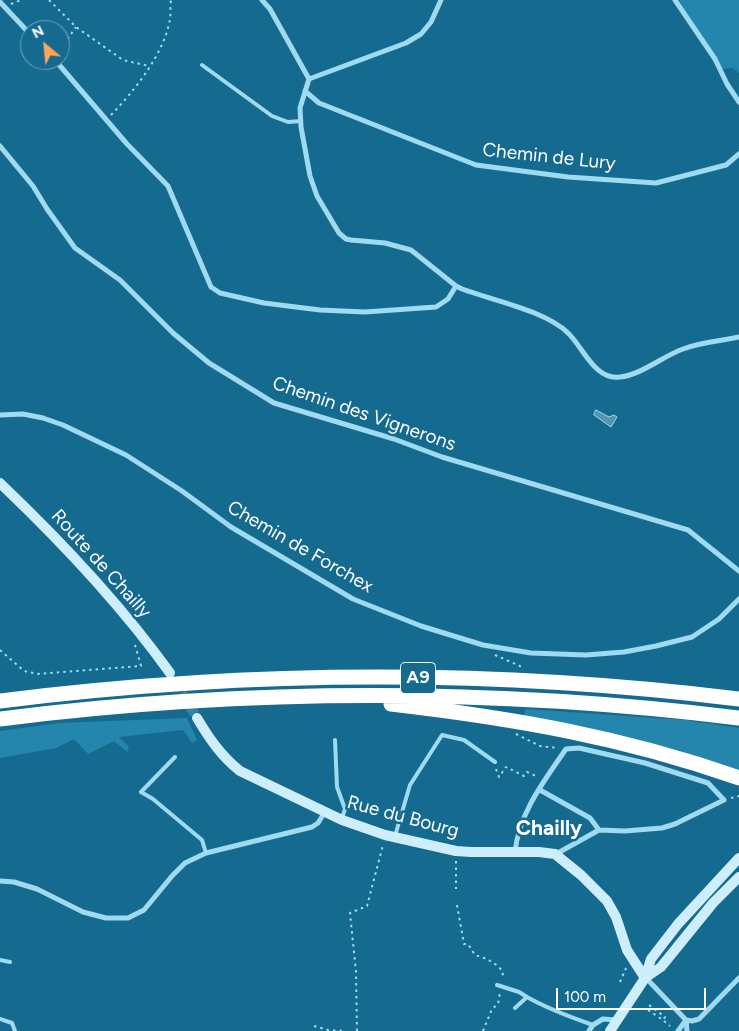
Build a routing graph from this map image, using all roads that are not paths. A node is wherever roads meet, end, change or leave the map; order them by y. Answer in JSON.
{"nodes":[{"id":1,"x":262,"y":0,"type":"edge"},
{"id":2,"x":441,"y":0,"type":"edge"},
{"id":3,"x":675,"y":0,"type":"edge"},
{"id":4,"x":0,"y":2,"type":"edge"},
{"id":5,"x":20,"y":23,"type":"edge"},
{"id":6,"x":202,"y":65,"type":"dead end"},
{"id":7,"x":64,"y":70,"type":"edge"},
{"id":8,"x":309,"y":79,"type":"junction"},
{"id":9,"x":305,"y":91,"type":"junction"},
{"id":10,"x":739,"y":102,"type":"edge"},
{"id":11,"x":300,"y":121,"type":"junction"},
{"id":12,"x":0,"y":146,"type":"edge"},
{"id":13,"x":739,"y":154,"type":"edge"},
{"id":14,"x":456,"y":286,"type":"junction"},
{"id":15,"x":739,"y":337,"type":"edge"},
{"id":16,"x":0,"y":415,"type":"edge"},
{"id":17,"x":0,"y":483,"type":"edge"},
{"id":18,"x":739,"y":571,"type":"edge"},
{"id":19,"x":739,"y":599,"type":"edge"},
{"id":20,"x":170,"y":673,"type":"tunnel mouth"},
{"id":21,"x":322,"y":696,"type":"junction"},
{"id":22,"x":739,"y":699,"type":"edge"},
{"id":23,"x":0,"y":701,"type":"edge"},
{"id":24,"x":197,"y":718,"type":"tunnel mouth"},
{"id":25,"x":739,"y":718,"type":"edge"},
{"id":26,"x":0,"y":719,"type":"edge"},
{"id":27,"x":335,"y":740,"type":"dead end"},
{"id":28,"x":175,"y":757,"type":"dead end"},
{"id":29,"x":495,"y":762,"type":"road end"},
{"id":30,"x":739,"y":778,"type":"edge"},
{"id":31,"x":540,"y":790,"type":"junction"},
{"id":32,"x":324,"y":812,"type":"junction"},
{"id":33,"x":342,"y":820,"type":"junction"},
{"id":34,"x":600,"y":830,"type":"junction"},
{"id":35,"x":390,"y":836,"type":"junction"},
{"id":36,"x":515,"y":852,"type":"junction"},
{"id":37,"x":206,"y":853,"type":"junction"},
{"id":38,"x":555,"y":854,"type":"junction"},
{"id":39,"x":739,"y":858,"type":"edge"},
{"id":40,"x":739,"y":877,"type":"edge"},
{"id":41,"x":0,"y":881,"type":"edge"},
{"id":42,"x":0,"y":960,"type":"edge"},
{"id":43,"x":10,"y":962,"type":"dead end"},
{"id":44,"x":645,"y":978,"type":"junction"},
{"id":45,"x":739,"y":978,"type":"edge"},
{"id":46,"x":497,"y":985,"type":"dead end"},
{"id":47,"x":527,"y":997,"type":"junction"},
{"id":48,"x":516,"y":1008,"type":"dead end"},
{"id":49,"x":0,"y":1019,"type":"edge"},
{"id":50,"x":616,"y":1020,"type":"junction"},
{"id":51,"x":686,"y":1020,"type":"junction"},
{"id":52,"x":594,"y":1025,"type":"junction"},
{"id":53,"x":15,"y":1031,"type":"edge"},
{"id":54,"x":590,"y":1031,"type":"edge"},
{"id":55,"x":610,"y":1031,"type":"edge"},
{"id":56,"x":678,"y":1031,"type":"edge"},
{"id":57,"x":687,"y":1031,"type":"edge"}],
"edges":[{"from":1,"to":8,"type":"street"},
{"from":2,"to":8,"type":"street"},
{"from":3,"to":10,"type":"street"},
{"from":4,"to":5,"type":"street"},
{"from":6,"to":11,"type":"lane"},
{"from":7,"to":14,"type":"street"},
{"from":8,"to":9,"type":"street"},
{"from":9,"to":11,"type":"street"},
{"from":9,"to":13,"type":"street","name":"Chemin de Lury"},
{"from":11,"to":14,"type":"street"},
{"from":12,"to":18,"type":"street","name":"Chemin des Vignerons"},
{"from":14,"to":15,"type":"street"},
{"from":16,"to":19,"type":"street","name":"Chemin de Forchex"},
{"from":17,"to":20,"type":"street","name":"Route de Chailly"},
{"from":21,"to":25,"type":"highway","number":"A9"},
{"from":21,"to":26,"type":"highway","number":"A9"},
{"from":21,"to":30,"type":"highway"},
{"from":22,"to":23,"type":"highway","number":"A9"},
{"from":24,"to":32,"type":"street"},
{"from":27,"to":33,"type":"lane"},
{"from":28,"to":37,"type":"lane"},
{"from":29,"to":35,"type":"lane"},
{"from":31,"to":34,"type":"street"},
{"from":31,"to":34,"type":"street"},
{"from":31,"to":36,"type":"street"},
{"from":32,"to":33,"type":"street","name":"Rue du Bourg"},
{"from":32,"to":37,"type":"street"},
{"from":33,"to":35,"type":"street","name":"Rue du Bourg"},
{"from":34,"to":38,"type":"street"},
{"from":35,"to":36,"type":"street","name":"Rue du Bourg"},
{"from":36,"to":38,"type":"street","name":"Rue du Bourg"},
{"from":37,"to":41,"type":"street"},
{"from":38,"to":44,"type":"street"},
{"from":39,"to":44,"type":"street"},
{"from":40,"to":44,"type":"street"},
{"from":42,"to":43,"type":"lane"},
{"from":44,"to":50,"type":"street"},
{"from":44,"to":51,"type":"street"},
{"from":45,"to":51,"type":"street"},
{"from":46,"to":47,"type":"lane"},
{"from":47,"to":48,"type":"lane"},
{"from":47,"to":52,"type":"lane"},
{"from":49,"to":53,"type":"lane"},
{"from":50,"to":52,"type":"street"},
{"from":50,"to":55,"type":"street"},
{"from":51,"to":56,"type":"street"},
{"from":51,"to":57,"type":"street"},
{"from":52,"to":54,"type":"street"}]}
